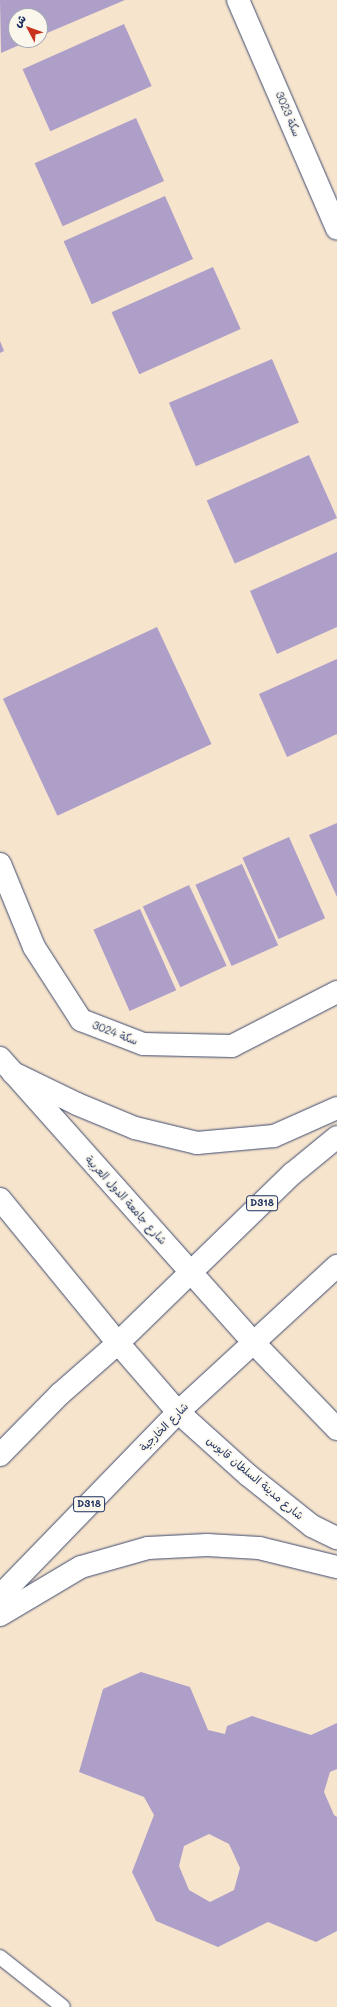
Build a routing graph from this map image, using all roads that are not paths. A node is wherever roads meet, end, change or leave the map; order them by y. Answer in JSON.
{"nodes":[{"id":1,"x":238,"y":0,"type":"edge"},
{"id":2,"x":337,"y":229,"type":"edge"},
{"id":3,"x":0,"y":864,"type":"edge"},
{"id":4,"x":337,"y":992,"type":"edge"},
{"id":5,"x":7,"y":1065,"type":"edge"},
{"id":6,"x":337,"y":1108,"type":"edge"},
{"id":7,"x":337,"y":1137,"type":"edge"},
{"id":8,"x":0,"y":1199,"type":"edge"},
{"id":9,"x":337,"y":1266,"type":"edge"},
{"id":10,"x":190,"y":1273,"type":"junction"},
{"id":11,"x":253,"y":1342,"type":"junction"},
{"id":12,"x":118,"y":1343,"type":"junction"},
{"id":13,"x":178,"y":1412,"type":"junction"},
{"id":14,"x":337,"y":1429,"type":"edge"},
{"id":15,"x":0,"y":1454,"type":"edge"},
{"id":16,"x":337,"y":1538,"type":"edge"},
{"id":17,"x":337,"y":1567,"type":"edge"},
{"id":18,"x":0,"y":1596,"type":"edge"},
{"id":19,"x":0,"y":1615,"type":"edge"},
{"id":20,"x":0,"y":1957,"type":"edge"},
{"id":21,"x":64,"y":2006,"type":"edge"}],
"edges":[{"from":1,"to":2,"type":"main road","name":"سكة 3023"},
{"from":3,"to":4,"type":"main road","name":"سكة 3024"},
{"from":5,"to":6,"type":"main road"},
{"from":5,"to":10,"type":"main road","name":"شارع جامعة الدول العربية"},
{"from":7,"to":10,"type":"main road","number":"D318"},
{"from":8,"to":12,"type":"main road"},
{"from":9,"to":11,"type":"main road","name":"شارع الخارجية","number":"D318"},
{"from":10,"to":11,"type":"main road","name":"شارع جامعة الدول العربية"},
{"from":10,"to":12,"type":"main road","number":"D318"},
{"from":11,"to":13,"type":"main road","name":"شارع الخارجية","number":"D318"},
{"from":11,"to":14,"type":"main road"},
{"from":12,"to":13,"type":"main road"},
{"from":12,"to":15,"type":"main road","number":"D318"},
{"from":13,"to":16,"type":"main road","name":"شارع مدينة السلطان قابوس"},
{"from":13,"to":18,"type":"main road","name":"شارع الخارجية","number":"D318"},
{"from":17,"to":19,"type":"main road"},
{"from":20,"to":21,"type":"lane"}]}
